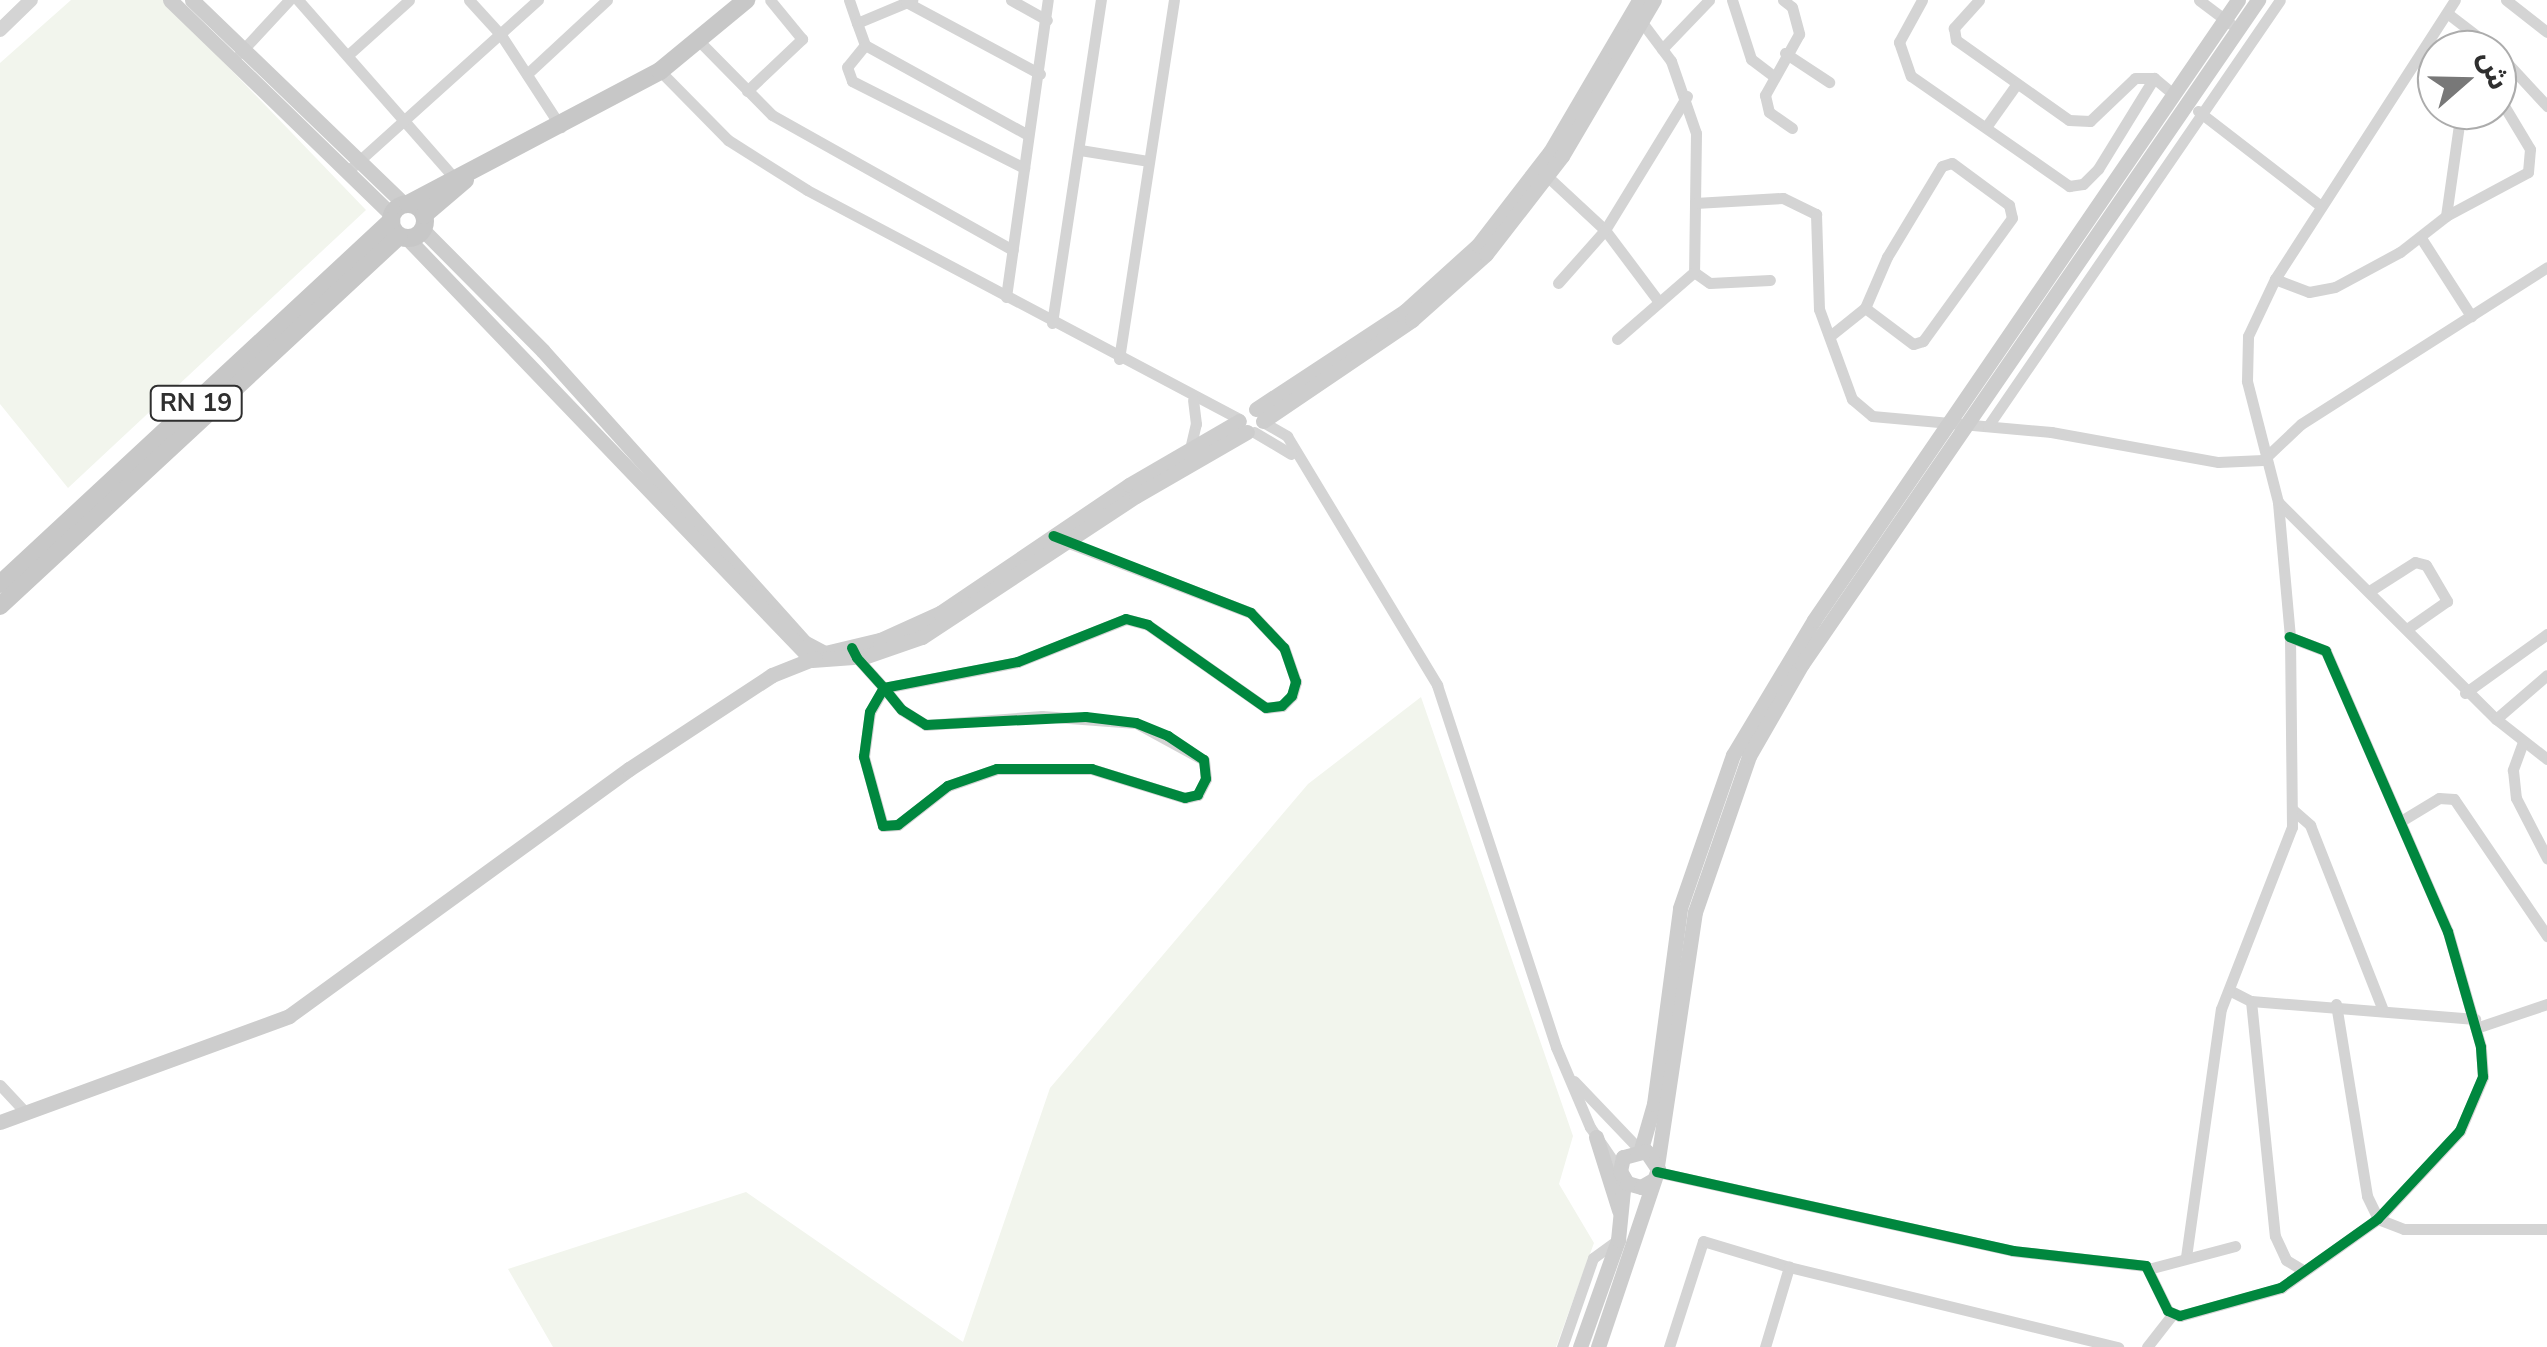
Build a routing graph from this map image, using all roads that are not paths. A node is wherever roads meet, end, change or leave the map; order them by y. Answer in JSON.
{"nodes":[{"id":1,"x":32,"y":0,"type":"edge"},
{"id":2,"x":170,"y":0,"type":"edge"},
{"id":3,"x":192,"y":0,"type":"edge"},
{"id":4,"x":289,"y":0,"type":"edge"},
{"id":5,"x":298,"y":0,"type":"edge"},
{"id":6,"x":408,"y":0,"type":"edge"},
{"id":7,"x":469,"y":0,"type":"edge"},
{"id":8,"x":538,"y":0,"type":"edge"},
{"id":9,"x":607,"y":0,"type":"edge"},
{"id":10,"x":746,"y":0,"type":"edge"},
{"id":11,"x":770,"y":0,"type":"edge"},
{"id":12,"x":849,"y":0,"type":"edge"},
{"id":13,"x":1011,"y":0,"type":"edge"},
{"id":14,"x":1048,"y":0,"type":"edge"},
{"id":15,"x":1101,"y":0,"type":"edge"},
{"id":16,"x":1174,"y":0,"type":"edge"},
{"id":17,"x":1654,"y":0,"type":"edge"},
{"id":18,"x":1710,"y":0,"type":"edge"},
{"id":19,"x":1732,"y":0,"type":"edge"},
{"id":20,"x":1783,"y":0,"type":"edge"},
{"id":21,"x":1922,"y":0,"type":"edge"},
{"id":22,"x":1979,"y":0,"type":"edge"},
{"id":23,"x":2199,"y":0,"type":"edge"},
{"id":24,"x":2238,"y":0,"type":"edge"},
{"id":25,"x":2258,"y":0,"type":"edge"},
{"id":26,"x":2280,"y":0,"type":"edge"},
{"id":27,"x":2456,"y":0,"type":"edge"},
{"id":28,"x":2506,"y":0,"type":"edge"},
{"id":29,"x":909,"y":1,"type":"edge"},
{"id":30,"x":1638,"y":10,"type":"edge"},
{"id":31,"x":2448,"y":13,"type":"junction"},
{"id":32,"x":1047,"y":20,"type":"junction"},
{"id":33,"x":857,"y":22,"type":"junction"},
{"id":34,"x":2232,"y":25,"type":"junction"},
{"id":35,"x":0,"y":30,"type":"edge"},
{"id":36,"x":2468,"y":30,"type":"edge"},
{"id":37,"x":2547,"y":32,"type":"edge"},
{"id":38,"x":501,"y":34,"type":"junction"},
{"id":39,"x":701,"y":42,"type":"junction"},
{"id":40,"x":865,"y":45,"type":"junction"},
{"id":41,"x":1662,"y":48,"type":"junction"},
{"id":42,"x":1785,"y":53,"type":"junction"},
{"id":43,"x":239,"y":54,"type":"junction"},
{"id":44,"x":348,"y":55,"type":"junction"},
{"id":45,"x":660,"y":71,"type":"junction"},
{"id":46,"x":526,"y":74,"type":"junction"},
{"id":47,"x":1040,"y":74,"type":"junction"},
{"id":48,"x":1770,"y":74,"type":"junction"},
{"id":49,"x":2517,"y":75,"type":"edge"},
{"id":50,"x":2154,"y":78,"type":"junction"},
{"id":51,"x":1829,"y":82,"type":"dead end"},
{"id":52,"x":2016,"y":86,"type":"junction"},
{"id":53,"x":747,"y":91,"type":"junction"},
{"id":54,"x":1687,"y":96,"type":"junction"},
{"id":55,"x":2187,"y":103,"type":"junction"},
{"id":56,"x":2547,"y":106,"type":"edge"},
{"id":57,"x":403,"y":120,"type":"junction"},
{"id":58,"x":1986,"y":126,"type":"junction"},
{"id":59,"x":2517,"y":127,"type":"edge"},
{"id":60,"x":561,"y":128,"type":"junction"},
{"id":61,"x":1792,"y":128,"type":"dead end"},
{"id":62,"x":2458,"y":130,"type":"edge"},
{"id":63,"x":1028,"y":136,"type":"junction"},
{"id":64,"x":1080,"y":150,"type":"junction"},
{"id":65,"x":1150,"y":161,"type":"junction"},
{"id":66,"x":355,"y":164,"type":"junction"},
{"id":67,"x":480,"y":167,"type":"junction"},
{"id":68,"x":1024,"y":168,"type":"junction"},
{"id":69,"x":1548,"y":177,"type":"junction"},
{"id":70,"x":455,"y":180,"type":"junction"},
{"id":71,"x":1695,"y":203,"type":"junction"},
{"id":72,"x":2321,"y":206,"type":"junction"},
{"id":73,"x":2446,"y":216,"type":"junction"},
{"id":74,"x":406,"y":221,"type":"junction"},
{"id":75,"x":1605,"y":230,"type":"junction"},
{"id":76,"x":2421,"y":238,"type":"junction"},
{"id":77,"x":1012,"y":250,"type":"junction"},
{"id":78,"x":2547,"y":266,"type":"edge"},
{"id":79,"x":1694,"y":272,"type":"junction"},
{"id":80,"x":2274,"y":279,"type":"junction"},
{"id":81,"x":1770,"y":280,"type":"dead end"},
{"id":82,"x":1558,"y":283,"type":"dead end"},
{"id":83,"x":1006,"y":297,"type":"junction"},
{"id":84,"x":1658,"y":302,"type":"junction"},
{"id":85,"x":1865,"y":308,"type":"junction"},
{"id":86,"x":1408,"y":316,"type":"junction"},
{"id":87,"x":2471,"y":316,"type":"junction"},
{"id":88,"x":1052,"y":323,"type":"junction"},
{"id":89,"x":1830,"y":336,"type":"junction"},
{"id":90,"x":1617,"y":338,"type":"dead end"},
{"id":91,"x":1119,"y":359,"type":"junction"},
{"id":92,"x":1192,"y":400,"type":"junction"},
{"id":93,"x":1252,"y":422,"type":"junction"},
{"id":94,"x":1948,"y":424,"type":"junction"},
{"id":95,"x":1967,"y":424,"type":"junction"},
{"id":96,"x":1988,"y":426,"type":"junction"},
{"id":97,"x":1190,"y":449,"type":"junction"},
{"id":98,"x":2263,"y":460,"type":"junction"},
{"id":99,"x":1132,"y":490,"type":"junction"},
{"id":100,"x":2278,"y":502,"type":"junction"},
{"id":101,"x":1059,"y":539,"type":"junction"},
{"id":102,"x":0,"y":584,"type":"edge"},
{"id":103,"x":2370,"y":590,"type":"junction"},
{"id":104,"x":0,"y":606,"type":"edge"},
{"id":105,"x":2407,"y":629,"type":"junction"},
{"id":106,"x":2547,"y":634,"type":"edge"},
{"id":107,"x":2290,"y":637,"type":"junction"},
{"id":108,"x":854,"y":653,"type":"junction"},
{"id":109,"x":818,"y":657,"type":"junction"},
{"id":110,"x":2547,"y":675,"type":"edge"},
{"id":111,"x":884,"y":688,"type":"junction"},
{"id":112,"x":2465,"y":693,"type":"junction"},
{"id":113,"x":2496,"y":720,"type":"junction"},
{"id":114,"x":2524,"y":742,"type":"junction"},
{"id":115,"x":1741,"y":755,"type":"junction"},
{"id":116,"x":2547,"y":759,"type":"edge"},
{"id":117,"x":2292,"y":810,"type":"junction"},
{"id":118,"x":2401,"y":820,"type":"junction"},
{"id":119,"x":2547,"y":858,"type":"edge"},
{"id":120,"x":2547,"y":936,"type":"edge"},
{"id":121,"x":2228,"y":990,"type":"junction"},
{"id":122,"x":2251,"y":1000,"type":"junction"},
{"id":123,"x":2336,"y":1004,"type":"junction"},
{"id":124,"x":2547,"y":1004,"type":"edge"},
{"id":125,"x":2382,"y":1008,"type":"junction"},
{"id":126,"x":2476,"y":1024,"type":"junction"},
{"id":127,"x":1571,"y":1078,"type":"junction"},
{"id":128,"x":0,"y":1085,"type":"edge"},
{"id":129,"x":26,"y":1113,"type":"junction"},
{"id":130,"x":0,"y":1122,"type":"edge"},
{"id":131,"x":1596,"y":1137,"type":"junction"},
{"id":132,"x":1640,"y":1149,"type":"junction"},
{"id":133,"x":1656,"y":1173,"type":"junction"},
{"id":134,"x":1622,"y":1175,"type":"junction"},
{"id":135,"x":2378,"y":1219,"type":"junction"},
{"id":136,"x":1622,"y":1221,"type":"junction"},
{"id":137,"x":2547,"y":1229,"type":"edge"},
{"id":138,"x":1618,"y":1240,"type":"junction"},
{"id":139,"x":2235,"y":1246,"type":"dead end"},
{"id":140,"x":2186,"y":1256,"type":"junction"},
{"id":141,"x":1789,"y":1267,"type":"junction"},
{"id":142,"x":2152,"y":1268,"type":"junction"},
{"id":143,"x":2301,"y":1269,"type":"junction"},
{"id":144,"x":2172,"y":1315,"type":"junction"},
{"id":145,"x":1562,"y":1347,"type":"edge"},
{"id":146,"x":1580,"y":1347,"type":"edge"},
{"id":147,"x":1598,"y":1347,"type":"edge"},
{"id":148,"x":1670,"y":1347,"type":"edge"},
{"id":149,"x":1765,"y":1347,"type":"edge"},
{"id":150,"x":2118,"y":1347,"type":"edge"},
{"id":151,"x":2147,"y":1347,"type":"edge"}],
"edges":[{"from":1,"to":35,"type":"street"},
{"from":2,"to":43,"type":"main road"},
{"from":3,"to":43,"type":"main road"},
{"from":4,"to":43,"type":"street"},
{"from":5,"to":44,"type":"street"},
{"from":6,"to":44,"type":"street"},
{"from":7,"to":38,"type":"street"},
{"from":8,"to":38,"type":"street"},
{"from":9,"to":46,"type":"street"},
{"from":10,"to":39,"type":"main road","number":"RN 19"},
{"from":11,"to":53,"type":"street"},
{"from":12,"to":33,"type":"street"},
{"from":13,"to":32,"type":"street"},
{"from":14,"to":32,"type":"street"},
{"from":15,"to":64,"type":"street"},
{"from":16,"to":65,"type":"street"},
{"from":17,"to":30,"type":"main road"},
{"from":18,"to":41,"type":"street"},
{"from":19,"to":48,"type":"street"},
{"from":20,"to":42,"type":"street"},
{"from":21,"to":58,"type":"street"},
{"from":22,"to":52,"type":"street"},
{"from":23,"to":34,"type":"street"},
{"from":24,"to":34,"type":"main road"},
{"from":25,"to":34,"type":"main road"},
{"from":26,"to":55,"type":"street"},
{"from":27,"to":31,"type":"street"},
{"from":28,"to":37,"type":"street"},
{"from":29,"to":33,"type":"street"},
{"from":29,"to":47,"type":"street"},
{"from":30,"to":41,"type":"street"},
{"from":30,"to":69,"type":"main road"},
{"from":30,"to":86,"type":"main road"},
{"from":31,"to":36,"type":"street"},
{"from":31,"to":72,"type":"street"},
{"from":32,"to":47,"type":"street"},
{"from":33,"to":40,"type":"street"},
{"from":34,"to":55,"type":"main road"},
{"from":38,"to":46,"type":"street"},
{"from":38,"to":57,"type":"street"},
{"from":39,"to":45,"type":"main road","number":"RN 19"},
{"from":39,"to":53,"type":"street"},
{"from":40,"to":63,"type":"street"},
{"from":40,"to":68,"type":"street"},
{"from":41,"to":54,"type":"street"},
{"from":42,"to":48,"type":"street"},
{"from":42,"to":51,"type":"street"},
{"from":43,"to":66,"type":"main road"},
{"from":44,"to":57,"type":"street"},
{"from":45,"to":60,"type":"main road","number":"RN 19"},
{"from":45,"to":83,"type":"street"},
{"from":46,"to":60,"type":"street"},
{"from":47,"to":63,"type":"street"},
{"from":48,"to":61,"type":"street"},
{"from":49,"to":56,"type":"street"},
{"from":50,"to":52,"type":"street"},
{"from":50,"to":55,"type":"street"},
{"from":50,"to":58,"type":"street"},
{"from":52,"to":58,"type":"street"},
{"from":53,"to":77,"type":"street"},
{"from":54,"to":71,"type":"street"},
{"from":54,"to":75,"type":"street"},
{"from":55,"to":72,"type":"street"},
{"from":55,"to":94,"type":"main road"},
{"from":55,"to":95,"type":"main road"},
{"from":55,"to":96,"type":"street"},
{"from":57,"to":66,"type":"street"},
{"from":57,"to":70,"type":"street"},
{"from":59,"to":73,"type":"street"},
{"from":60,"to":67,"type":"main road","number":"RN 19"},
{"from":62,"to":73,"type":"street"},
{"from":63,"to":68,"type":"street"},
{"from":64,"to":65,"type":"street"},
{"from":64,"to":88,"type":"street"},
{"from":65,"to":91,"type":"street"},
{"from":66,"to":74,"type":"main road"},
{"from":67,"to":70,"type":"main road","number":"RN 19"},
{"from":67,"to":74,"type":"main road","number":"RN 19"},
{"from":68,"to":77,"type":"street"},
{"from":69,"to":75,"type":"street"},
{"from":69,"to":86,"type":"main road"},
{"from":70,"to":74,"type":"main road","number":"RN 19"},
{"from":71,"to":79,"type":"street"},
{"from":71,"to":89,"type":"street"},
{"from":72,"to":80,"type":"street"},
{"from":73,"to":76,"type":"street"},
{"from":74,"to":102,"type":"main road","number":"RN 19"},
{"from":74,"to":104,"type":"main road","number":"RN 19"},
{"from":74,"to":109,"type":"main road"},
{"from":75,"to":82,"type":"street"},
{"from":75,"to":84,"type":"street"},
{"from":76,"to":80,"type":"street"},
{"from":76,"to":87,"type":"street"},
{"from":77,"to":83,"type":"street"},
{"from":78,"to":87,"type":"street"},
{"from":79,"to":81,"type":"street"},
{"from":79,"to":84,"type":"street"},
{"from":80,"to":98,"type":"street"},
{"from":83,"to":88,"type":"street"},
{"from":84,"to":90,"type":"street"},
{"from":85,"to":85,"type":"street"},
{"from":85,"to":89,"type":"street"},
{"from":86,"to":93,"type":"main road"},
{"from":87,"to":98,"type":"street"},
{"from":88,"to":91,"type":"street"},
{"from":89,"to":94,"type":"street"},
{"from":91,"to":92,"type":"street"},
{"from":92,"to":93,"type":"street"},
{"from":92,"to":97,"type":"street"},
{"from":93,"to":97,"type":"main road"},
{"from":93,"to":99,"type":"main road"},
{"from":93,"to":127,"type":"street"},
{"from":94,"to":95,"type":"street"},
{"from":94,"to":115,"type":"main road"},
{"from":95,"to":96,"type":"street"},
{"from":95,"to":115,"type":"main road"},
{"from":96,"to":98,"type":"street"},
{"from":97,"to":99,"type":"main road"},
{"from":98,"to":100,"type":"street"},
{"from":99,"to":101,"type":"main road"},
{"from":100,"to":103,"type":"street"},
{"from":100,"to":107,"type":"street"},
{"from":101,"to":108,"type":"main road"},
{"from":101,"to":111,"type":"street"},
{"from":103,"to":105,"type":"street"},
{"from":103,"to":105,"type":"street"},
{"from":105,"to":112,"type":"street"},
{"from":106,"to":112,"type":"street"},
{"from":107,"to":117,"type":"street"},
{"from":107,"to":118,"type":"street"},
{"from":108,"to":109,"type":"main road"},
{"from":108,"to":111,"type":"street"},
{"from":109,"to":129,"type":"main road"},
{"from":110,"to":113,"type":"street"},
{"from":111,"to":111,"type":"street"},
{"from":112,"to":113,"type":"street"},
{"from":113,"to":114,"type":"street"},
{"from":114,"to":116,"type":"street"},
{"from":114,"to":119,"type":"street"},
{"from":115,"to":132,"type":"main road"},
{"from":115,"to":133,"type":"main road"},
{"from":117,"to":121,"type":"street"},
{"from":117,"to":125,"type":"street"},
{"from":118,"to":120,"type":"street"},
{"from":118,"to":126,"type":"street"},
{"from":121,"to":122,"type":"street"},
{"from":121,"to":140,"type":"street"},
{"from":122,"to":123,"type":"street"},
{"from":122,"to":143,"type":"street"},
{"from":123,"to":125,"type":"street"},
{"from":123,"to":135,"type":"street"},
{"from":124,"to":126,"type":"street"},
{"from":125,"to":126,"type":"street"},
{"from":126,"to":135,"type":"street"},
{"from":127,"to":131,"type":"street"},
{"from":127,"to":132,"type":"street"},
{"from":128,"to":129,"type":"street"},
{"from":129,"to":130,"type":"main road"},
{"from":131,"to":134,"type":"street"},
{"from":131,"to":136,"type":"main road"},
{"from":132,"to":133,"type":"main road"},
{"from":132,"to":134,"type":"main road"},
{"from":133,"to":134,"type":"main road"},
{"from":133,"to":142,"type":"street"},
{"from":133,"to":147,"type":"main road"},
{"from":134,"to":136,"type":"main road"},
{"from":135,"to":137,"type":"street"},
{"from":135,"to":143,"type":"street"},
{"from":136,"to":138,"type":"main road"},
{"from":138,"to":145,"type":"street"},
{"from":138,"to":146,"type":"main road"},
{"from":139,"to":140,"type":"street"},
{"from":140,"to":142,"type":"street"},
{"from":141,"to":148,"type":"street"},
{"from":141,"to":149,"type":"street"},
{"from":141,"to":150,"type":"street"},
{"from":142,"to":144,"type":"street"},
{"from":143,"to":144,"type":"street"},
{"from":144,"to":151,"type":"street"}]}
